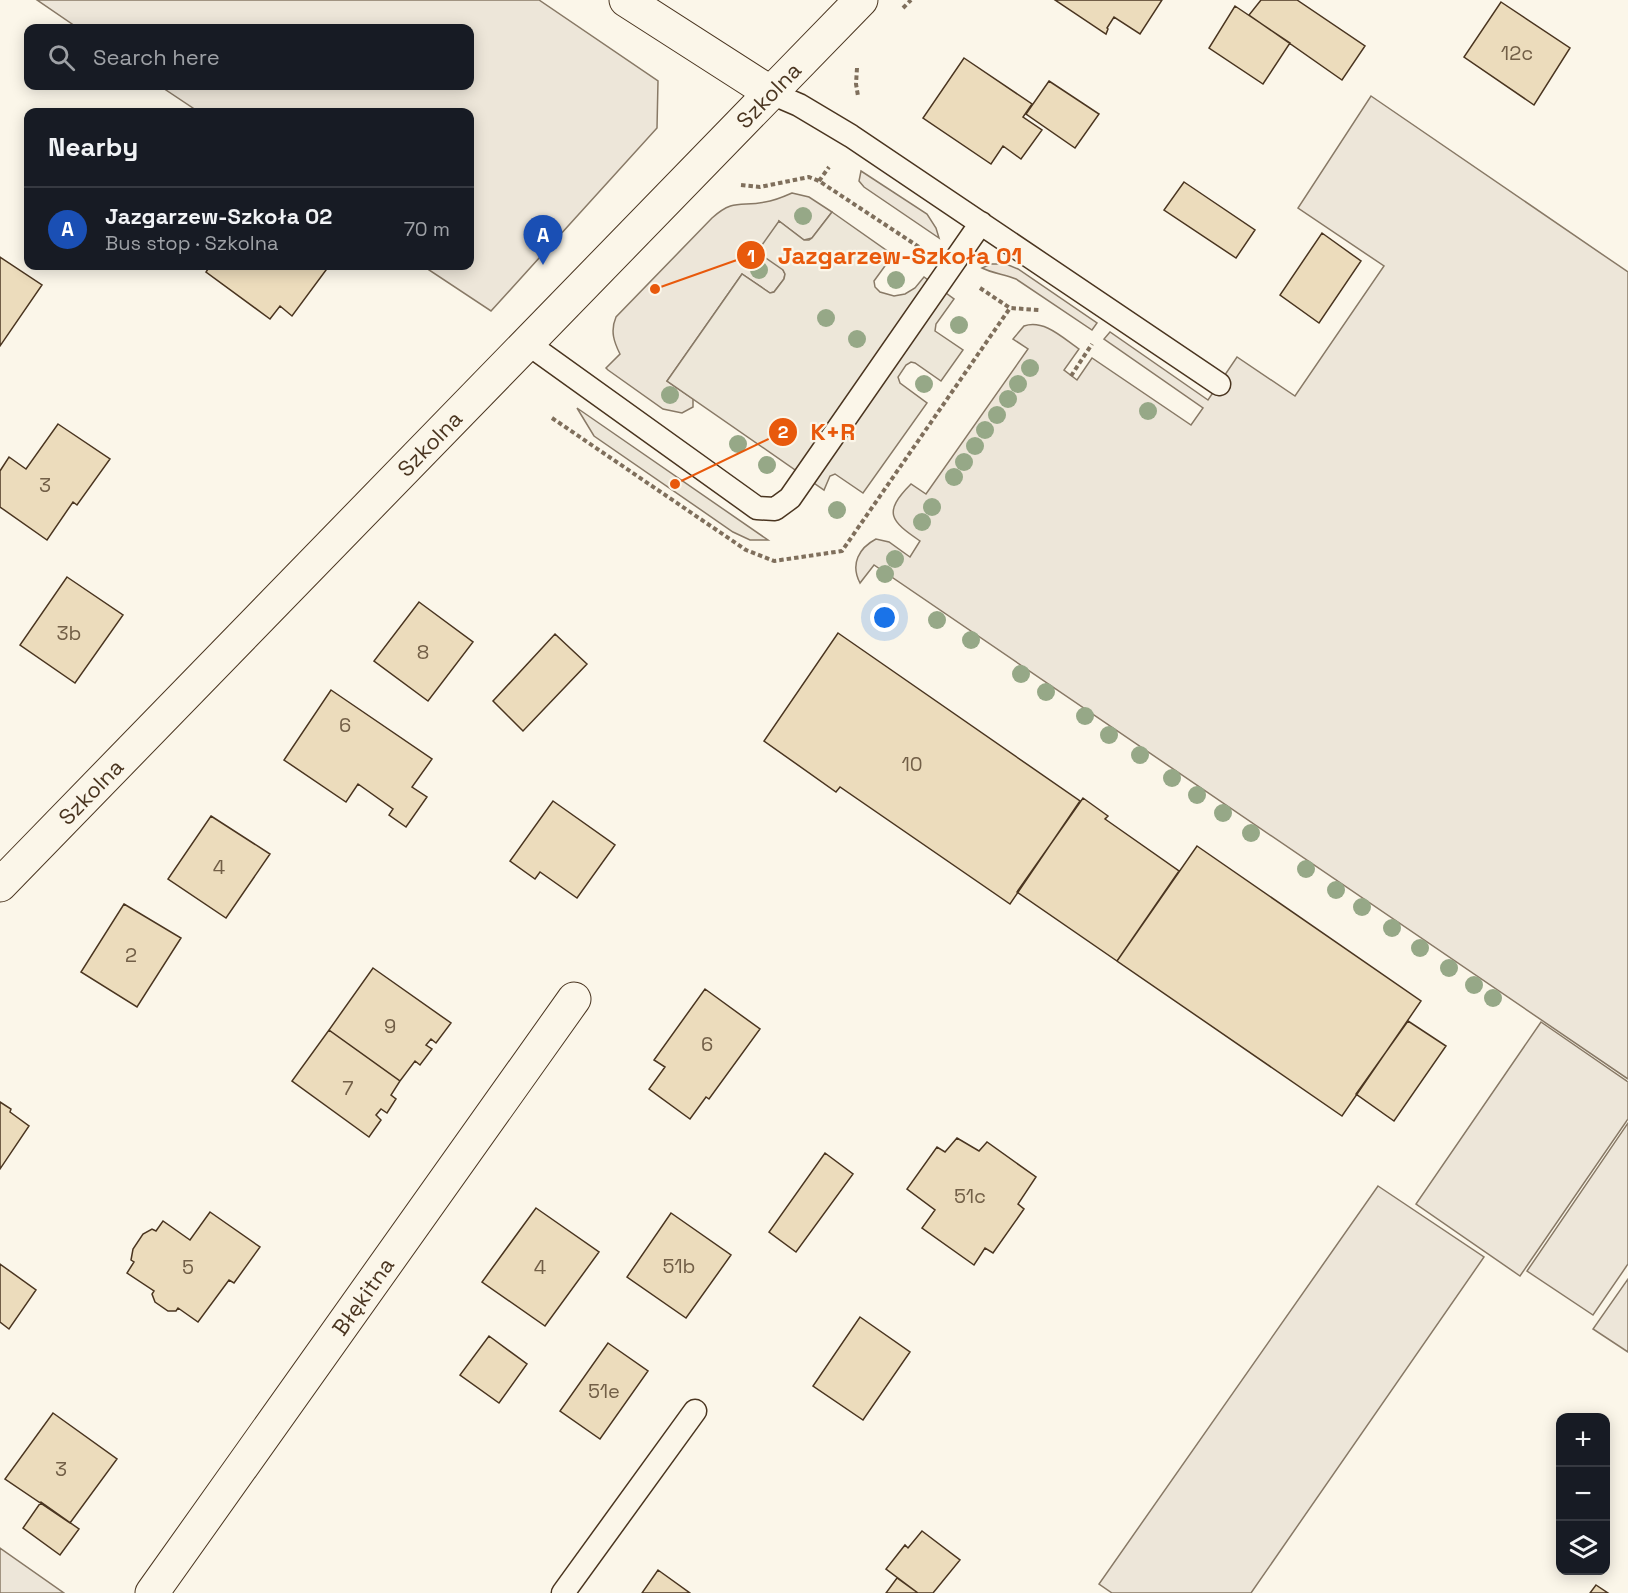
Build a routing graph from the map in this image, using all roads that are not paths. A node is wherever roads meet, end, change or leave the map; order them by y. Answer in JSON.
{"nodes":[{"id":1,"x":626,"y":0,"type":"edge"},
{"id":2,"x":861,"y":0,"type":"edge"},
{"id":3,"x":771,"y":93,"type":"junction"},
{"id":4,"x":981,"y":223,"type":"junction"},
{"id":5,"x":527,"y":343,"type":"junction"},
{"id":6,"x":1219,"y":384,"type":"dead end"},
{"id":7,"x":0,"y":885,"type":"edge"},
{"id":8,"x":574,"y":999,"type":"dead end"},
{"id":9,"x":695,"y":1411,"type":"dead end"},
{"id":10,"x":152,"y":1593,"type":"edge"},
{"id":11,"x":563,"y":1593,"type":"edge"}],
"edges":[{"from":1,"to":3,"type":"street"},
{"from":2,"to":3,"type":"street","name":"Szkolna"},
{"from":3,"to":4,"type":"lane"},
{"from":3,"to":5,"type":"street","name":"Szkolna"},
{"from":4,"to":5,"type":"lane"},
{"from":4,"to":6,"type":"lane"},
{"from":5,"to":7,"type":"street","name":"Szkolna"},
{"from":8,"to":10,"type":"street","name":"Błękitna"},
{"from":9,"to":11,"type":"lane"}]}
